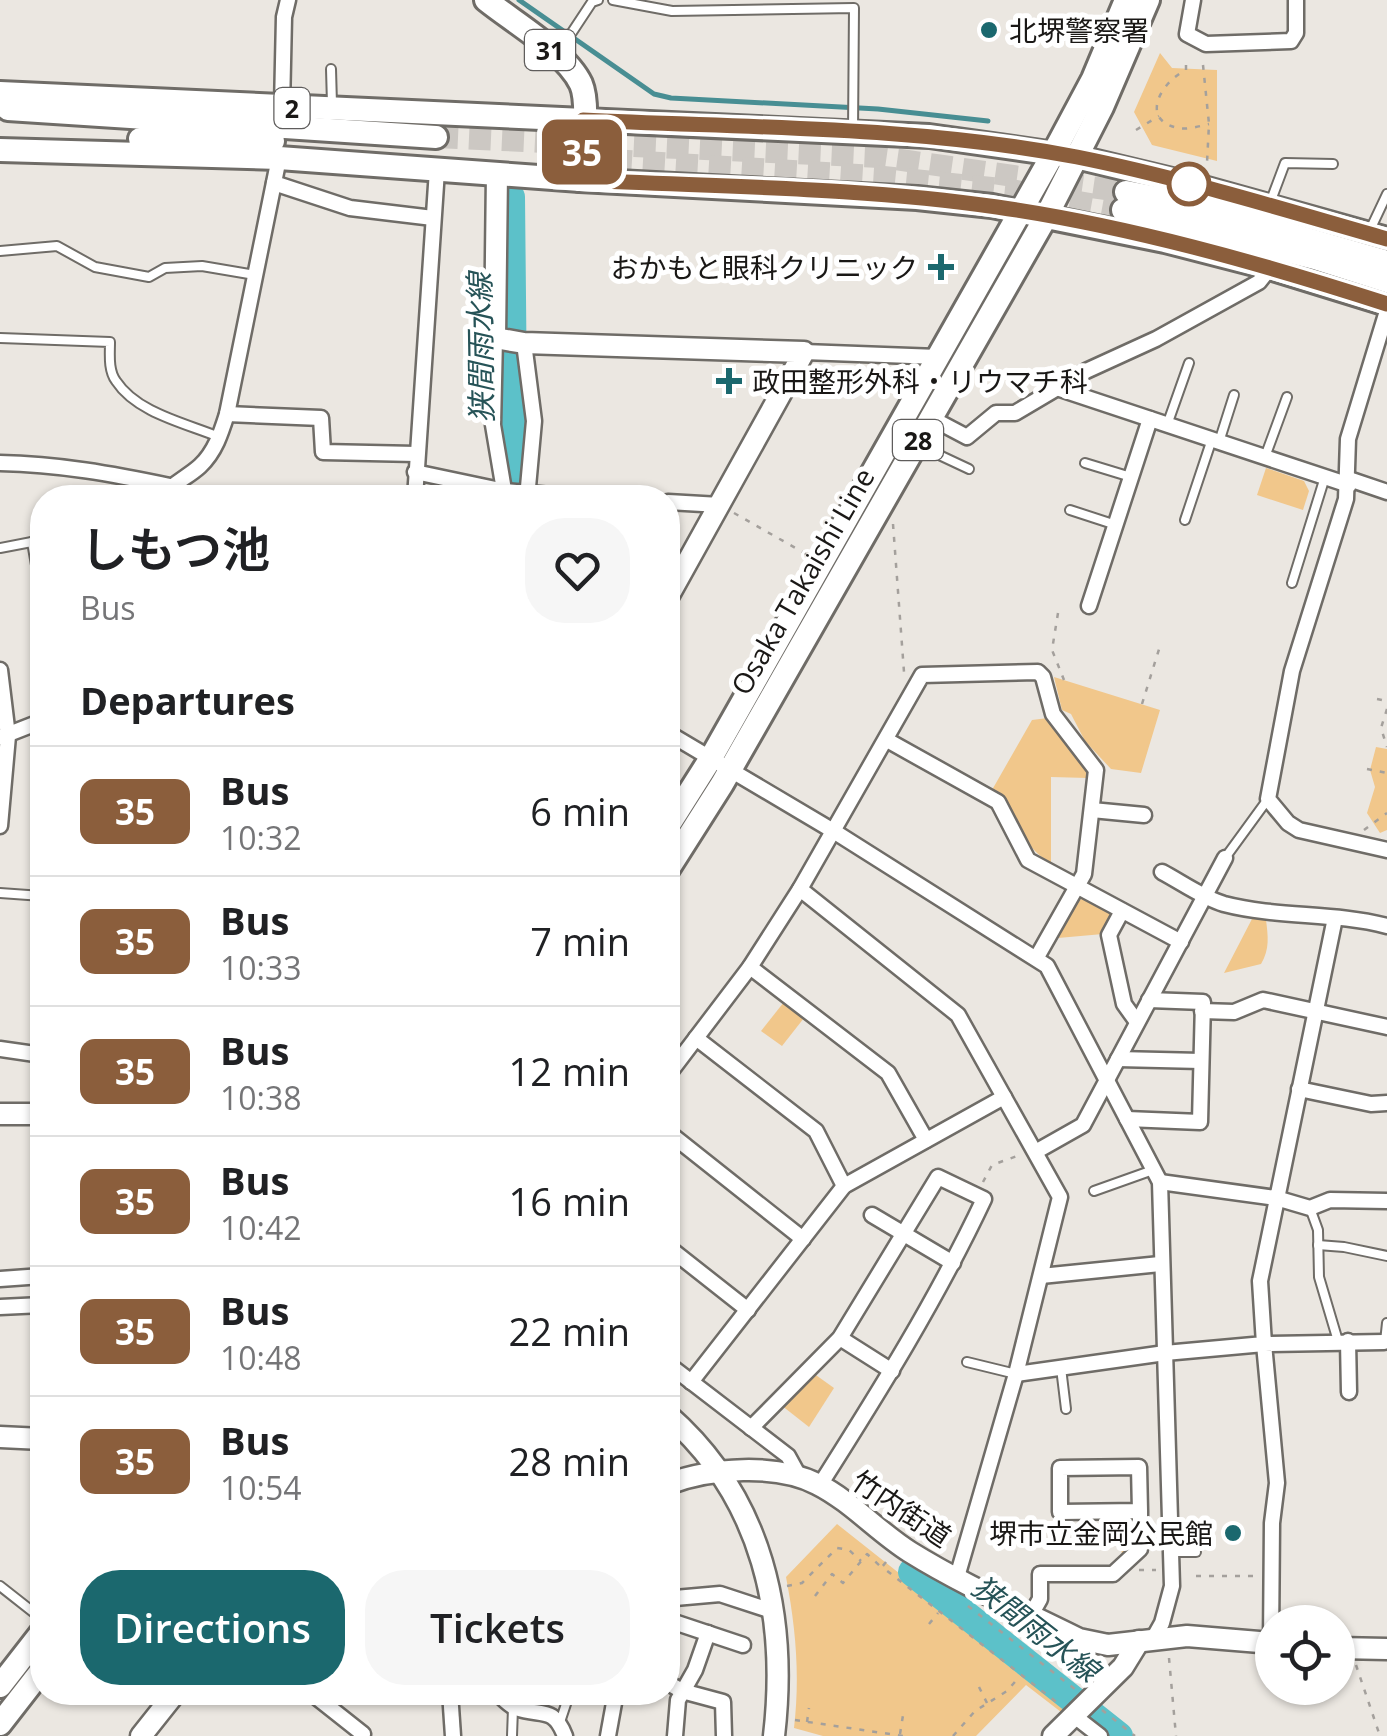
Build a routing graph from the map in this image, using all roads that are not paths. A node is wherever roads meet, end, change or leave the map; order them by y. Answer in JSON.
{"nodes":[{"id":1,"x":288,"y":0,"type":"edge"},
{"id":2,"x":598,"y":0,"type":"edge"},
{"id":3,"x":613,"y":0,"type":"edge"},
{"id":4,"x":1126,"y":0,"type":"edge"},
{"id":5,"x":1148,"y":0,"type":"edge"},
{"id":6,"x":1193,"y":0,"type":"edge"},
{"id":7,"x":1296,"y":0,"type":"edge"},
{"id":8,"x":491,"y":1,"type":"edge"},
{"id":9,"x":556,"y":56,"type":"junction"},
{"id":10,"x":331,"y":68,"type":"dead end"},
{"id":11,"x":0,"y":94,"type":"edge"},
{"id":12,"x":282,"y":108,"type":"junction"},
{"id":13,"x":0,"y":109,"type":"edge"},
{"id":14,"x":332,"y":110,"type":"junction"},
{"id":15,"x":583,"y":120,"type":"junction"},
{"id":16,"x":853,"y":133,"type":"junction"},
{"id":17,"x":0,"y":134,"type":"edge"},
{"id":18,"x":0,"y":150,"type":"edge"},
{"id":19,"x":436,"y":153,"type":"junction"},
{"id":20,"x":1065,"y":156,"type":"junction"},
{"id":21,"x":279,"y":158,"type":"junction"},
{"id":22,"x":1333,"y":164,"type":"dead end"},
{"id":23,"x":497,"y":173,"type":"junction"},
{"id":24,"x":580,"y":180,"type":"junction"},
{"id":25,"x":274,"y":183,"type":"junction"},
{"id":26,"x":1387,"y":194,"type":"edge"},
{"id":27,"x":1269,"y":207,"type":"junction"},
{"id":28,"x":1019,"y":210,"type":"junction"},
{"id":29,"x":1047,"y":215,"type":"junction"},
{"id":30,"x":433,"y":218,"type":"junction"},
{"id":31,"x":1378,"y":237,"type":"edge"},
{"id":32,"x":0,"y":251,"type":"edge"},
{"id":33,"x":1387,"y":262,"type":"edge"},
{"id":34,"x":1270,"y":268,"type":"junction"},
{"id":35,"x":255,"y":275,"type":"junction"},
{"id":36,"x":1387,"y":281,"type":"edge"},
{"id":37,"x":1387,"y":308,"type":"edge"},
{"id":38,"x":0,"y":338,"type":"edge"},
{"id":39,"x":511,"y":341,"type":"junction"},
{"id":40,"x":804,"y":352,"type":"junction"},
{"id":41,"x":938,"y":358,"type":"junction"},
{"id":42,"x":1188,"y":363,"type":"dead end"},
{"id":43,"x":1056,"y":388,"type":"junction"},
{"id":44,"x":1234,"y":395,"type":"dead end"},
{"id":45,"x":1287,"y":396,"type":"dead end"},
{"id":46,"x":227,"y":414,"type":"junction"},
{"id":47,"x":931,"y":418,"type":"junction"},
{"id":48,"x":1150,"y":419,"type":"junction"},
{"id":49,"x":1167,"y":424,"type":"junction"},
{"id":50,"x":220,"y":437,"type":"junction"},
{"id":51,"x":1215,"y":441,"type":"junction"},
{"id":52,"x":916,"y":444,"type":"junction"},
{"id":53,"x":416,"y":454,"type":"junction"},
{"id":54,"x":1265,"y":457,"type":"junction"},
{"id":55,"x":0,"y":463,"type":"edge"},
{"id":56,"x":1085,"y":463,"type":"dead end"},
{"id":57,"x":969,"y":469,"type":"dead end"},
{"id":58,"x":415,"y":472,"type":"junction"},
{"id":59,"x":1131,"y":477,"type":"junction"},
{"id":60,"x":1325,"y":477,"type":"junction"},
{"id":61,"x":1349,"y":482,"type":"junction"},
{"id":62,"x":143,"y":485,"type":"edge"},
{"id":63,"x":175,"y":485,"type":"edge"},
{"id":64,"x":415,"y":485,"type":"edge"},
{"id":65,"x":474,"y":485,"type":"edge"},
{"id":66,"x":512,"y":485,"type":"edge"},
{"id":67,"x":517,"y":485,"type":"edge"},
{"id":68,"x":1387,"y":492,"type":"edge"},
{"id":69,"x":680,"y":503,"type":"edge"},
{"id":70,"x":720,"y":505,"type":"junction"},
{"id":71,"x":1070,"y":510,"type":"dead end"},
{"id":72,"x":1186,"y":520,"type":"dead end"},
{"id":73,"x":1116,"y":524,"type":"junction"},
{"id":74,"x":30,"y":542,"type":"edge"},
{"id":75,"x":0,"y":548,"type":"edge"},
{"id":76,"x":680,"y":575,"type":"edge"},
{"id":77,"x":1292,"y":583,"type":"dead end"},
{"id":78,"x":1089,"y":606,"type":"dead end"},
{"id":79,"x":0,"y":670,"type":"edge"},
{"id":80,"x":30,"y":725,"type":"edge"},
{"id":81,"x":4,"y":737,"type":"edge"},
{"id":82,"x":680,"y":740,"type":"edge"},
{"id":83,"x":887,"y":740,"type":"junction"},
{"id":84,"x":721,"y":763,"type":"junction"},
{"id":85,"x":1268,"y":799,"type":"junction"},
{"id":86,"x":1092,"y":810,"type":"junction"},
{"id":87,"x":680,"y":812,"type":"edge"},
{"id":88,"x":1144,"y":815,"type":"dead end"},
{"id":89,"x":0,"y":826,"type":"edge"},
{"id":90,"x":835,"y":832,"type":"junction"},
{"id":91,"x":680,"y":846,"type":"edge"},
{"id":92,"x":1387,"y":850,"type":"edge"},
{"id":93,"x":1225,"y":858,"type":"joint"},
{"id":94,"x":1162,"y":872,"type":"dead end"},
{"id":95,"x":1077,"y":886,"type":"junction"},
{"id":96,"x":800,"y":890,"type":"junction"},
{"id":97,"x":0,"y":894,"type":"edge"},
{"id":98,"x":1206,"y":894,"type":"junction"},
{"id":99,"x":30,"y":895,"type":"edge"},
{"id":100,"x":1122,"y":911,"type":"junction"},
{"id":101,"x":1335,"y":918,"type":"junction"},
{"id":102,"x":1387,"y":926,"type":"edge"},
{"id":103,"x":1180,"y":942,"type":"junction"},
{"id":104,"x":1038,"y":957,"type":"junction"},
{"id":105,"x":750,"y":967,"type":"junction"},
{"id":106,"x":1149,"y":1000,"type":"junction"},
{"id":107,"x":1202,"y":1010,"type":"junction"},
{"id":108,"x":1315,"y":1011,"type":"junction"},
{"id":109,"x":1137,"y":1022,"type":"junction"},
{"id":110,"x":1387,"y":1027,"type":"edge"},
{"id":111,"x":696,"y":1038,"type":"junction"},
{"id":112,"x":0,"y":1049,"type":"edge"},
{"id":113,"x":30,"y":1053,"type":"edge"},
{"id":114,"x":1118,"y":1058,"type":"junction"},
{"id":115,"x":680,"y":1059,"type":"edge"},
{"id":116,"x":1201,"y":1060,"type":"junction"},
{"id":117,"x":1106,"y":1080,"type":"junction"},
{"id":118,"x":1298,"y":1089,"type":"junction"},
{"id":119,"x":1004,"y":1097,"type":"junction"},
{"id":120,"x":1387,"y":1103,"type":"edge"},
{"id":121,"x":0,"y":1114,"type":"edge"},
{"id":122,"x":30,"y":1114,"type":"edge"},
{"id":123,"x":1127,"y":1118,"type":"junction"},
{"id":124,"x":926,"y":1140,"type":"junction"},
{"id":125,"x":680,"y":1142,"type":"edge"},
{"id":126,"x":1037,"y":1151,"type":"junction"},
{"id":127,"x":1157,"y":1176,"type":"junction"},
{"id":128,"x":844,"y":1186,"type":"junction"},
{"id":129,"x":1094,"y":1191,"type":"dead end"},
{"id":130,"x":1276,"y":1198,"type":"junction"},
{"id":131,"x":1387,"y":1202,"type":"edge"},
{"id":132,"x":1310,"y":1208,"type":"junction"},
{"id":133,"x":872,"y":1215,"type":"dead end"},
{"id":134,"x":903,"y":1233,"type":"junction"},
{"id":135,"x":803,"y":1239,"type":"junction"},
{"id":136,"x":1318,"y":1245,"type":"junction"},
{"id":137,"x":680,"y":1256,"type":"edge"},
{"id":138,"x":1387,"y":1256,"type":"edge"},
{"id":139,"x":954,"y":1264,"type":"junction"},
{"id":140,"x":1160,"y":1264,"type":"junction"},
{"id":141,"x":1041,"y":1276,"type":"junction"},
{"id":142,"x":30,"y":1277,"type":"edge"},
{"id":143,"x":0,"y":1279,"type":"edge"},
{"id":144,"x":30,"y":1306,"type":"edge"},
{"id":145,"x":0,"y":1307,"type":"edge"},
{"id":146,"x":748,"y":1310,"type":"junction"},
{"id":147,"x":1387,"y":1323,"type":"edge"},
{"id":148,"x":840,"y":1338,"type":"junction"},
{"id":149,"x":1343,"y":1341,"type":"junction"},
{"id":150,"x":1385,"y":1342,"type":"edge"},
{"id":151,"x":1264,"y":1344,"type":"junction"},
{"id":152,"x":1165,"y":1353,"type":"junction"},
{"id":153,"x":968,"y":1362,"type":"dead end"},
{"id":154,"x":1061,"y":1368,"type":"junction"},
{"id":155,"x":892,"y":1371,"type":"junction"},
{"id":156,"x":680,"y":1373,"type":"edge"},
{"id":157,"x":1016,"y":1374,"type":"junction"},
{"id":158,"x":691,"y":1382,"type":"junction"},
{"id":159,"x":1349,"y":1392,"type":"dead end"},
{"id":160,"x":1066,"y":1409,"type":"dead end"},
{"id":161,"x":680,"y":1428,"type":"edge"},
{"id":162,"x":751,"y":1428,"type":"junction"},
{"id":163,"x":30,"y":1436,"type":"edge"},
{"id":164,"x":0,"y":1437,"type":"edge"},
{"id":165,"x":720,"y":1473,"type":"junction"},
{"id":166,"x":799,"y":1476,"type":"junction"},
{"id":167,"x":680,"y":1481,"type":"edge"},
{"id":168,"x":820,"y":1485,"type":"junction"},
{"id":169,"x":1140,"y":1511,"type":"junction"},
{"id":170,"x":1172,"y":1552,"type":"junction"},
{"id":171,"x":1196,"y":1552,"type":"dead end"},
{"id":172,"x":957,"y":1577,"type":"junction"},
{"id":173,"x":0,"y":1586,"type":"edge"},
{"id":174,"x":680,"y":1598,"type":"edge"},
{"id":175,"x":1272,"y":1605,"type":"edge"},
{"id":176,"x":30,"y":1609,"type":"edge"},
{"id":177,"x":774,"y":1612,"type":"junction"},
{"id":178,"x":1031,"y":1615,"type":"junction"},
{"id":179,"x":680,"y":1624,"type":"edge"},
{"id":180,"x":708,"y":1633,"type":"junction"},
{"id":181,"x":1153,"y":1639,"type":"junction"},
{"id":182,"x":1255,"y":1640,"type":"edge"},
{"id":183,"x":743,"y":1645,"type":"dead end"},
{"id":184,"x":30,"y":1647,"type":"edge"},
{"id":185,"x":1355,"y":1648,"type":"edge"},
{"id":186,"x":1387,"y":1649,"type":"edge"},
{"id":187,"x":30,"y":1685,"type":"edge"},
{"id":188,"x":0,"y":1686,"type":"edge"},
{"id":189,"x":682,"y":1691,"type":"junction"},
{"id":190,"x":680,"y":1696,"type":"edge"},
{"id":191,"x":166,"y":1705,"type":"edge"},
{"id":192,"x":326,"y":1705,"type":"edge"},
{"id":193,"x":451,"y":1705,"type":"edge"},
{"id":194,"x":509,"y":1705,"type":"edge"},
{"id":195,"x":614,"y":1705,"type":"edge"},
{"id":196,"x":678,"y":1705,"type":"edge"},
{"id":197,"x":1078,"y":1707,"type":"junction"},
{"id":198,"x":512,"y":1708,"type":"junction"},
{"id":199,"x":0,"y":1724,"type":"edge"},
{"id":200,"x":563,"y":1729,"type":"edge"},
{"id":201,"x":141,"y":1736,"type":"edge"},
{"id":202,"x":362,"y":1736,"type":"edge"},
{"id":203,"x":453,"y":1736,"type":"edge"},
{"id":204,"x":512,"y":1736,"type":"edge"},
{"id":205,"x":608,"y":1736,"type":"edge"},
{"id":206,"x":675,"y":1736,"type":"edge"},
{"id":207,"x":724,"y":1736,"type":"edge"},
{"id":208,"x":774,"y":1736,"type":"edge"},
{"id":209,"x":1053,"y":1736,"type":"edge"},
{"id":210,"x":1100,"y":1736,"type":"edge"}],
"edges":[{"from":1,"to":12,"type":"street"},
{"from":2,"to":9,"type":"lane"},
{"from":3,"to":16,"type":"lane"},
{"from":4,"to":20,"type":"main road","name":"Osaka Takaishi Line","number":"28"},
{"from":5,"to":20,"type":"main road","name":"Osaka Takaishi Line","number":"28"},
{"from":6,"to":7,"type":"street"},
{"from":8,"to":9,"type":"main road","number":"31"},
{"from":9,"to":15,"type":"main road","number":"31"},
{"from":10,"to":14,"type":"lane"},
{"from":11,"to":12,"type":"main road","number":"2"},
{"from":12,"to":14,"type":"main road","number":"2"},
{"from":13,"to":19,"type":"main road","number":"2"},
{"from":14,"to":15,"type":"main road","number":"2"},
{"from":15,"to":16,"type":"main road","number":"2"},
{"from":15,"to":24,"type":"main road","number":"31"},
{"from":16,"to":20,"type":"main road","number":"2"},
{"from":17,"to":19,"type":"main road","number":"2"},
{"from":18,"to":21,"type":"main road","number":"2"},
{"from":19,"to":21,"type":"main road","number":"2"},
{"from":19,"to":23,"type":"main road","number":"2"},
{"from":19,"to":30,"type":"street"},
{"from":20,"to":27,"type":"main road","number":"2"},
{"from":20,"to":28,"type":"main road","name":"Osaka Takaishi Line","number":"28"},
{"from":20,"to":29,"type":"main road","name":"Osaka Takaishi Line","number":"28"},
{"from":21,"to":25,"type":"street"},
{"from":22,"to":27,"type":"lane"},
{"from":23,"to":24,"type":"main road","number":"2"},
{"from":23,"to":39,"type":"street"},
{"from":24,"to":28,"type":"main road","number":"2"},
{"from":25,"to":30,"type":"street"},
{"from":25,"to":35,"type":"street"},
{"from":26,"to":31,"type":"lane"},
{"from":27,"to":31,"type":"main road","number":"2"},
{"from":28,"to":29,"type":"main road","number":"2"},
{"from":28,"to":41,"type":"main road","name":"Osaka Takaishi Line","number":"28"},
{"from":29,"to":34,"type":"main road","number":"2"},
{"from":29,"to":47,"type":"main road","name":"Osaka Takaishi Line","number":"28"},
{"from":30,"to":53,"type":"street"},
{"from":32,"to":35,"type":"lane"},
{"from":33,"to":36,"type":"main road"},
{"from":34,"to":37,"type":"main road","number":"2"},
{"from":34,"to":43,"type":"street"},
{"from":35,"to":46,"type":"street"},
{"from":37,"to":61,"type":"street"},
{"from":38,"to":50,"type":"lane"},
{"from":39,"to":40,"type":"street"},
{"from":39,"to":66,"type":"street"},
{"from":39,"to":67,"type":"street"},
{"from":40,"to":41,"type":"street"},
{"from":40,"to":70,"type":"street"},
{"from":41,"to":84,"type":"main road","name":"Osaka Takaishi Line","number":"28"},
{"from":42,"to":49,"type":"lane"},
{"from":43,"to":47,"type":"street"},
{"from":43,"to":48,"type":"street"},
{"from":44,"to":51,"type":"lane"},
{"from":45,"to":54,"type":"lane"},
{"from":46,"to":50,"type":"street"},
{"from":46,"to":53,"type":"street"},
{"from":47,"to":52,"type":"main road","name":"Osaka Takaishi Line","number":"28"},
{"from":48,"to":49,"type":"street"},
{"from":48,"to":59,"type":"street"},
{"from":49,"to":51,"type":"street"},
{"from":50,"to":63,"type":"street"},
{"from":51,"to":54,"type":"street"},
{"from":51,"to":72,"type":"lane"},
{"from":52,"to":57,"type":"lane"},
{"from":52,"to":84,"type":"main road","name":"Osaka Takaishi Line","number":"28"},
{"from":53,"to":58,"type":"street"},
{"from":54,"to":60,"type":"street"},
{"from":55,"to":62,"type":"street"},
{"from":56,"to":59,"type":"lane"},
{"from":58,"to":64,"type":"street"},
{"from":58,"to":65,"type":"street"},
{"from":59,"to":73,"type":"street"},
{"from":60,"to":61,"type":"street"},
{"from":60,"to":77,"type":"lane"},
{"from":61,"to":68,"type":"street"},
{"from":61,"to":85,"type":"street"},
{"from":69,"to":70,"type":"street"},
{"from":70,"to":76,"type":"street"},
{"from":71,"to":73,"type":"lane"},
{"from":73,"to":78,"type":"street"},
{"from":74,"to":75,"type":"lane"},
{"from":79,"to":81,"type":"street"},
{"from":80,"to":81,"type":"street"},
{"from":81,"to":89,"type":"street"},
{"from":82,"to":84,"type":"street"},
{"from":83,"to":86,"type":"street"},
{"from":83,"to":90,"type":"street"},
{"from":83,"to":95,"type":"street"},
{"from":84,"to":87,"type":"main road","name":"Osaka Takaishi Line","number":"28"},
{"from":84,"to":90,"type":"street"},
{"from":84,"to":91,"type":"main road","name":"Osaka Takaishi Line","number":"28"},
{"from":85,"to":92,"type":"street"},
{"from":85,"to":93,"type":"lane"},
{"from":86,"to":88,"type":"street"},
{"from":86,"to":95,"type":"street"},
{"from":90,"to":96,"type":"street"},
{"from":90,"to":104,"type":"street"},
{"from":93,"to":98,"type":"street"},
{"from":94,"to":98,"type":"street"},
{"from":95,"to":100,"type":"street"},
{"from":95,"to":104,"type":"street"},
{"from":96,"to":105,"type":"street"},
{"from":96,"to":119,"type":"street"},
{"from":97,"to":99,"type":"lane"},
{"from":98,"to":101,"type":"street"},
{"from":98,"to":103,"type":"street"},
{"from":100,"to":103,"type":"street"},
{"from":100,"to":109,"type":"street"},
{"from":101,"to":102,"type":"street"},
{"from":101,"to":108,"type":"street"},
{"from":103,"to":106,"type":"street"},
{"from":104,"to":117,"type":"street"},
{"from":105,"to":111,"type":"street"},
{"from":105,"to":124,"type":"street"},
{"from":106,"to":107,"type":"street"},
{"from":106,"to":109,"type":"street"},
{"from":107,"to":108,"type":"street"},
{"from":107,"to":116,"type":"street"},
{"from":108,"to":110,"type":"street"},
{"from":108,"to":118,"type":"street"},
{"from":109,"to":114,"type":"street"},
{"from":111,"to":115,"type":"street"},
{"from":111,"to":128,"type":"street"},
{"from":112,"to":113,"type":"street"},
{"from":114,"to":116,"type":"street"},
{"from":114,"to":117,"type":"street"},
{"from":116,"to":123,"type":"street"},
{"from":117,"to":123,"type":"street"},
{"from":117,"to":126,"type":"street"},
{"from":118,"to":120,"type":"street"},
{"from":118,"to":130,"type":"street"},
{"from":119,"to":124,"type":"street"},
{"from":119,"to":126,"type":"street"},
{"from":121,"to":122,"type":"street"},
{"from":123,"to":127,"type":"street"},
{"from":124,"to":128,"type":"street"},
{"from":125,"to":135,"type":"street"},
{"from":126,"to":141,"type":"street"},
{"from":127,"to":129,"type":"lane"},
{"from":127,"to":130,"type":"street"},
{"from":127,"to":140,"type":"street"},
{"from":128,"to":135,"type":"street"},
{"from":130,"to":132,"type":"street"},
{"from":130,"to":151,"type":"street"},
{"from":131,"to":132,"type":"street"},
{"from":132,"to":136,"type":"lane"},
{"from":133,"to":134,"type":"street"},
{"from":134,"to":139,"type":"street"},
{"from":134,"to":139,"type":"street"},
{"from":134,"to":148,"type":"street"},
{"from":135,"to":146,"type":"street"},
{"from":136,"to":138,"type":"lane"},
{"from":136,"to":149,"type":"lane"},
{"from":137,"to":146,"type":"street"},
{"from":139,"to":155,"type":"street"},
{"from":140,"to":141,"type":"street"},
{"from":140,"to":152,"type":"street"},
{"from":141,"to":157,"type":"street"},
{"from":142,"to":143,"type":"street"},
{"from":144,"to":145,"type":"street"},
{"from":146,"to":158,"type":"street"},
{"from":147,"to":150,"type":"lane"},
{"from":148,"to":155,"type":"street"},
{"from":148,"to":162,"type":"street"},
{"from":149,"to":150,"type":"street"},
{"from":149,"to":151,"type":"street"},
{"from":149,"to":159,"type":"street"},
{"from":151,"to":152,"type":"street"},
{"from":151,"to":175,"type":"street"},
{"from":152,"to":154,"type":"street"},
{"from":152,"to":170,"type":"street"},
{"from":153,"to":157,"type":"lane"},
{"from":154,"to":157,"type":"street"},
{"from":154,"to":160,"type":"lane"},
{"from":155,"to":168,"type":"street"},
{"from":156,"to":158,"type":"street"},
{"from":157,"to":172,"type":"street"},
{"from":158,"to":162,"type":"street"},
{"from":161,"to":165,"type":"street"},
{"from":162,"to":166,"type":"street"},
{"from":163,"to":164,"type":"street"},
{"from":165,"to":166,"type":"street","name":"竹内街道"},
{"from":165,"to":167,"type":"street","name":"竹内街道"},
{"from":165,"to":177,"type":"street"},
{"from":166,"to":168,"type":"street","name":"竹内街道"},
{"from":168,"to":172,"type":"street","name":"竹内街道"},
{"from":169,"to":169,"type":"street"},
{"from":169,"to":178,"type":"street"},
{"from":170,"to":171,"type":"lane"},
{"from":170,"to":181,"type":"street"},
{"from":172,"to":178,"type":"street","name":"竹内街道"},
{"from":173,"to":176,"type":"lane"},
{"from":174,"to":177,"type":"street"},
{"from":177,"to":208,"type":"street"},
{"from":178,"to":181,"type":"street","name":"竹内街道"},
{"from":179,"to":180,"type":"street"},
{"from":180,"to":183,"type":"street"},
{"from":180,"to":189,"type":"street"},
{"from":181,"to":182,"type":"street","name":"竹内街道"},
{"from":181,"to":197,"type":"street"},
{"from":184,"to":188,"type":"main road"},
{"from":185,"to":186,"type":"street"},
{"from":187,"to":199,"type":"main road"},
{"from":189,"to":190,"type":"street"},
{"from":189,"to":207,"type":"street"},
{"from":191,"to":201,"type":"street"},
{"from":192,"to":202,"type":"street"},
{"from":193,"to":203,"type":"street"},
{"from":194,"to":198,"type":"street"},
{"from":195,"to":205,"type":"street"},
{"from":196,"to":206,"type":"street"},
{"from":197,"to":209,"type":"street"},
{"from":197,"to":210,"type":"street"},
{"from":198,"to":200,"type":"street"},
{"from":198,"to":204,"type":"lane"}]}
